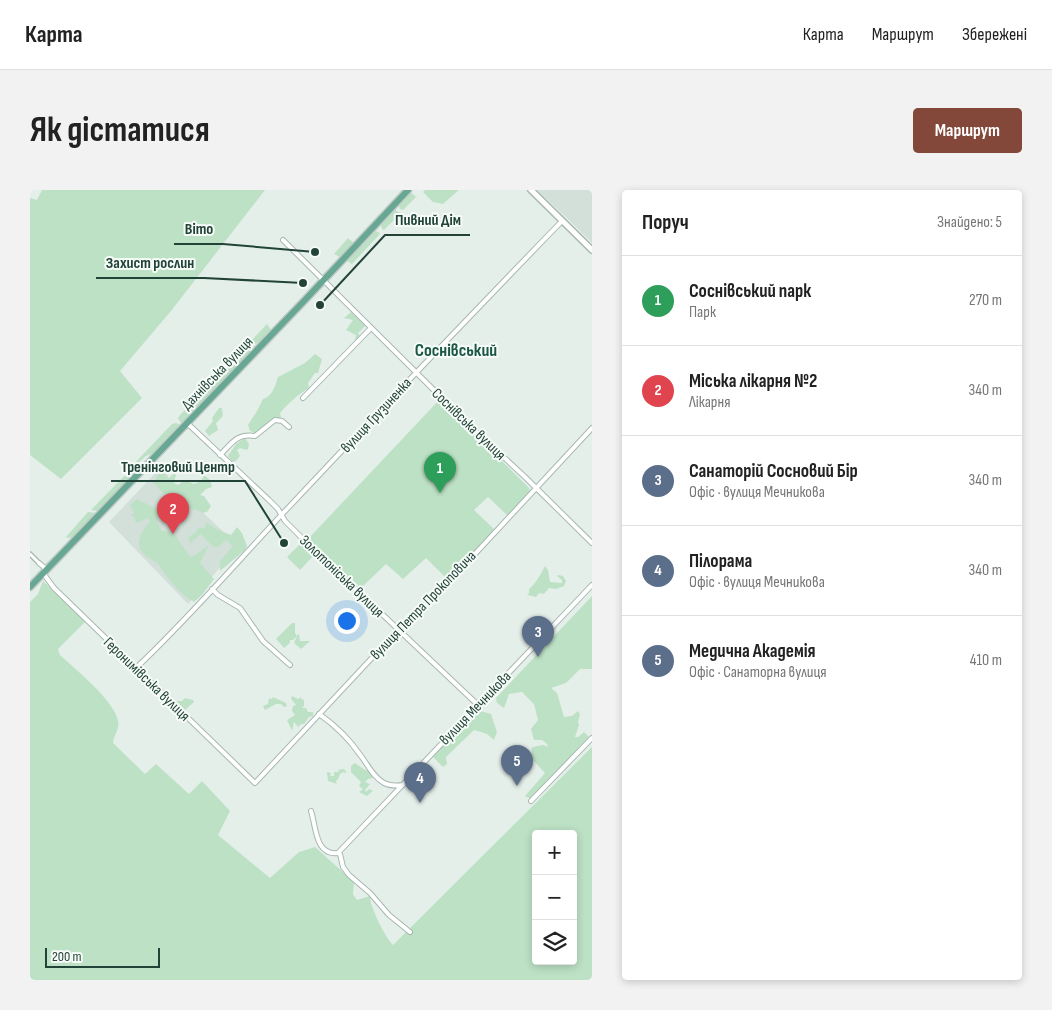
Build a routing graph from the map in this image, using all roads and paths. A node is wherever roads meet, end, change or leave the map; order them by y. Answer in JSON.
{"nodes":[{"id":1,"x":408,"y":190,"type":"edge"},
{"id":2,"x":531,"y":190,"type":"edge"},
{"id":3,"x":562,"y":221,"type":"junction"},
{"id":4,"x":283,"y":240,"type":"dead end"},
{"id":5,"x":592,"y":250,"type":"edge"},
{"id":6,"x":324,"y":281,"type":"junction"},
{"id":7,"x":371,"y":328,"type":"junction"},
{"id":8,"x":416,"y":372,"type":"junction"},
{"id":9,"x":303,"y":398,"type":"dead end"},
{"id":10,"x":187,"y":423,"type":"junction"},
{"id":11,"x":289,"y":426,"type":"dead end"},
{"id":12,"x":592,"y":428,"type":"edge"},
{"id":13,"x":220,"y":455,"type":"junction"},
{"id":14,"x":536,"y":489,"type":"junction"},
{"id":15,"x":281,"y":515,"type":"junction"},
{"id":16,"x":592,"y":543,"type":"edge"},
{"id":17,"x":30,"y":554,"type":"edge"},
{"id":18,"x":39,"y":563,"type":"joint"},
{"id":19,"x":45,"y":571,"type":"junction"},
{"id":20,"x":592,"y":585,"type":"edge"},
{"id":21,"x":30,"y":587,"type":"edge"},
{"id":22,"x":212,"y":589,"type":"junction"},
{"id":23,"x":398,"y":630,"type":"junction"},
{"id":24,"x":290,"y":666,"type":"dead end"},
{"id":25,"x":136,"y":668,"type":"junction"},
{"id":26,"x":479,"y":706,"type":"junction"},
{"id":27,"x":319,"y":714,"type":"junction"},
{"id":28,"x":592,"y":738,"type":"edge"},
{"id":29,"x":255,"y":782,"type":"joint"},
{"id":30,"x":403,"y":785,"type":"junction"},
{"id":31,"x":532,"y":801,"type":"dead end"},
{"id":32,"x":311,"y":811,"type":"dead end"},
{"id":33,"x":338,"y":853,"type":"junction"},
{"id":34,"x":410,"y":932,"type":"dead end"}],
"edges":[{"from":1,"to":6,"type":"main road","name":"Дахнівська вулиця"},
{"from":2,"to":3,"type":"street"},
{"from":3,"to":5,"type":"street"},
{"from":3,"to":8,"type":"street","name":"вулиця Грузиненка"},
{"from":4,"to":6,"type":"street","name":"Соснівська вулиця"},
{"from":6,"to":7,"type":"street","name":"Соснівська вулиця"},
{"from":6,"to":10,"type":"main road","name":"Дахнівська вулиця"},
{"from":7,"to":8,"type":"street","name":"Соснівська вулиця"},
{"from":7,"to":9,"type":"street"},
{"from":8,"to":14,"type":"street","name":"Соснівська вулиця"},
{"from":8,"to":15,"type":"street","name":"вулиця Грузиненка"},
{"from":10,"to":13,"type":"street","name":"Золотоніська вулиця"},
{"from":10,"to":19,"type":"main road","name":"Дахнівська вулиця"},
{"from":11,"to":13,"type":"street"},
{"from":12,"to":14,"type":"street","name":"вулиця Петра Прокоповича"},
{"from":13,"to":15,"type":"street","name":"Золотоніська вулиця"},
{"from":14,"to":16,"type":"street","name":"Соснівська вулиця"},
{"from":14,"to":23,"type":"street","name":"вулиця Петра Прокоповича"},
{"from":15,"to":22,"type":"street","name":"вулиця Грузиненка"},
{"from":15,"to":23,"type":"street","name":"Золотоніська вулиця"},
{"from":17,"to":18,"type":"street"},
{"from":18,"to":19,"type":"street","name":"Геронимівська вулиця"},
{"from":19,"to":21,"type":"main road","name":"Дахнівська вулиця"},
{"from":19,"to":25,"type":"street","name":"Геронимівська вулиця"},
{"from":20,"to":26,"type":"street","name":"вулиця Мечникова"},
{"from":22,"to":24,"type":"street"},
{"from":22,"to":25,"type":"street","name":"вулиця Грузиненка"},
{"from":23,"to":26,"type":"street","name":"Золотоніська вулиця"},
{"from":23,"to":27,"type":"street","name":"вулиця Петра Прокоповича"},
{"from":25,"to":29,"type":"street","name":"Геронимівська вулиця"},
{"from":26,"to":30,"type":"street","name":"вулиця Мечникова"},
{"from":27,"to":29,"type":"street","name":"вулиця Петра Прокоповича"},
{"from":27,"to":30,"type":"street"},
{"from":28,"to":31,"type":"street"},
{"from":30,"to":33,"type":"street","name":"вулиця Мечникова"},
{"from":32,"to":33,"type":"street"},
{"from":33,"to":34,"type":"street"}]}
